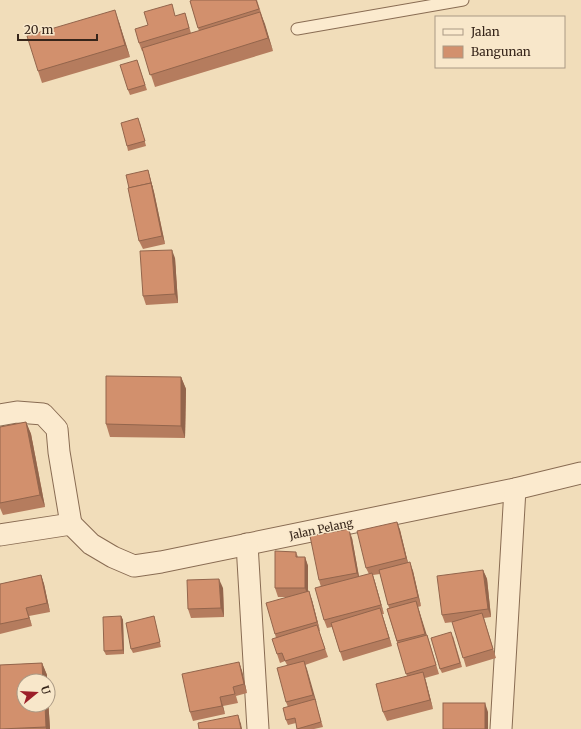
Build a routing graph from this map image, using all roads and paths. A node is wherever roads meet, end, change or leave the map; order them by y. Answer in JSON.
{"nodes":[{"id":1,"x":463,"y":0,"type":"edge"},
{"id":2,"x":297,"y":29,"type":"dead end"},
{"id":3,"x":0,"y":415,"type":"edge"},
{"id":4,"x":581,"y":473,"type":"edge"},
{"id":5,"x":515,"y":489,"type":"junction"},
{"id":6,"x":71,"y":524,"type":"junction"},
{"id":7,"x":0,"y":535,"type":"edge"},
{"id":8,"x":247,"y":544,"type":"junction"},
{"id":9,"x":258,"y":729,"type":"edge"},
{"id":10,"x":501,"y":729,"type":"edge"}],
"edges":[{"from":1,"to":2,"type":"lane"},
{"from":3,"to":6,"type":"street"},
{"from":4,"to":5,"type":"street","name":"Jalan Pelang"},
{"from":5,"to":8,"type":"street","name":"Jalan Pelang"},
{"from":5,"to":10,"type":"street"},
{"from":6,"to":7,"type":"street"},
{"from":6,"to":8,"type":"street","name":"Jalan Pelang"},
{"from":8,"to":9,"type":"street"}]}
